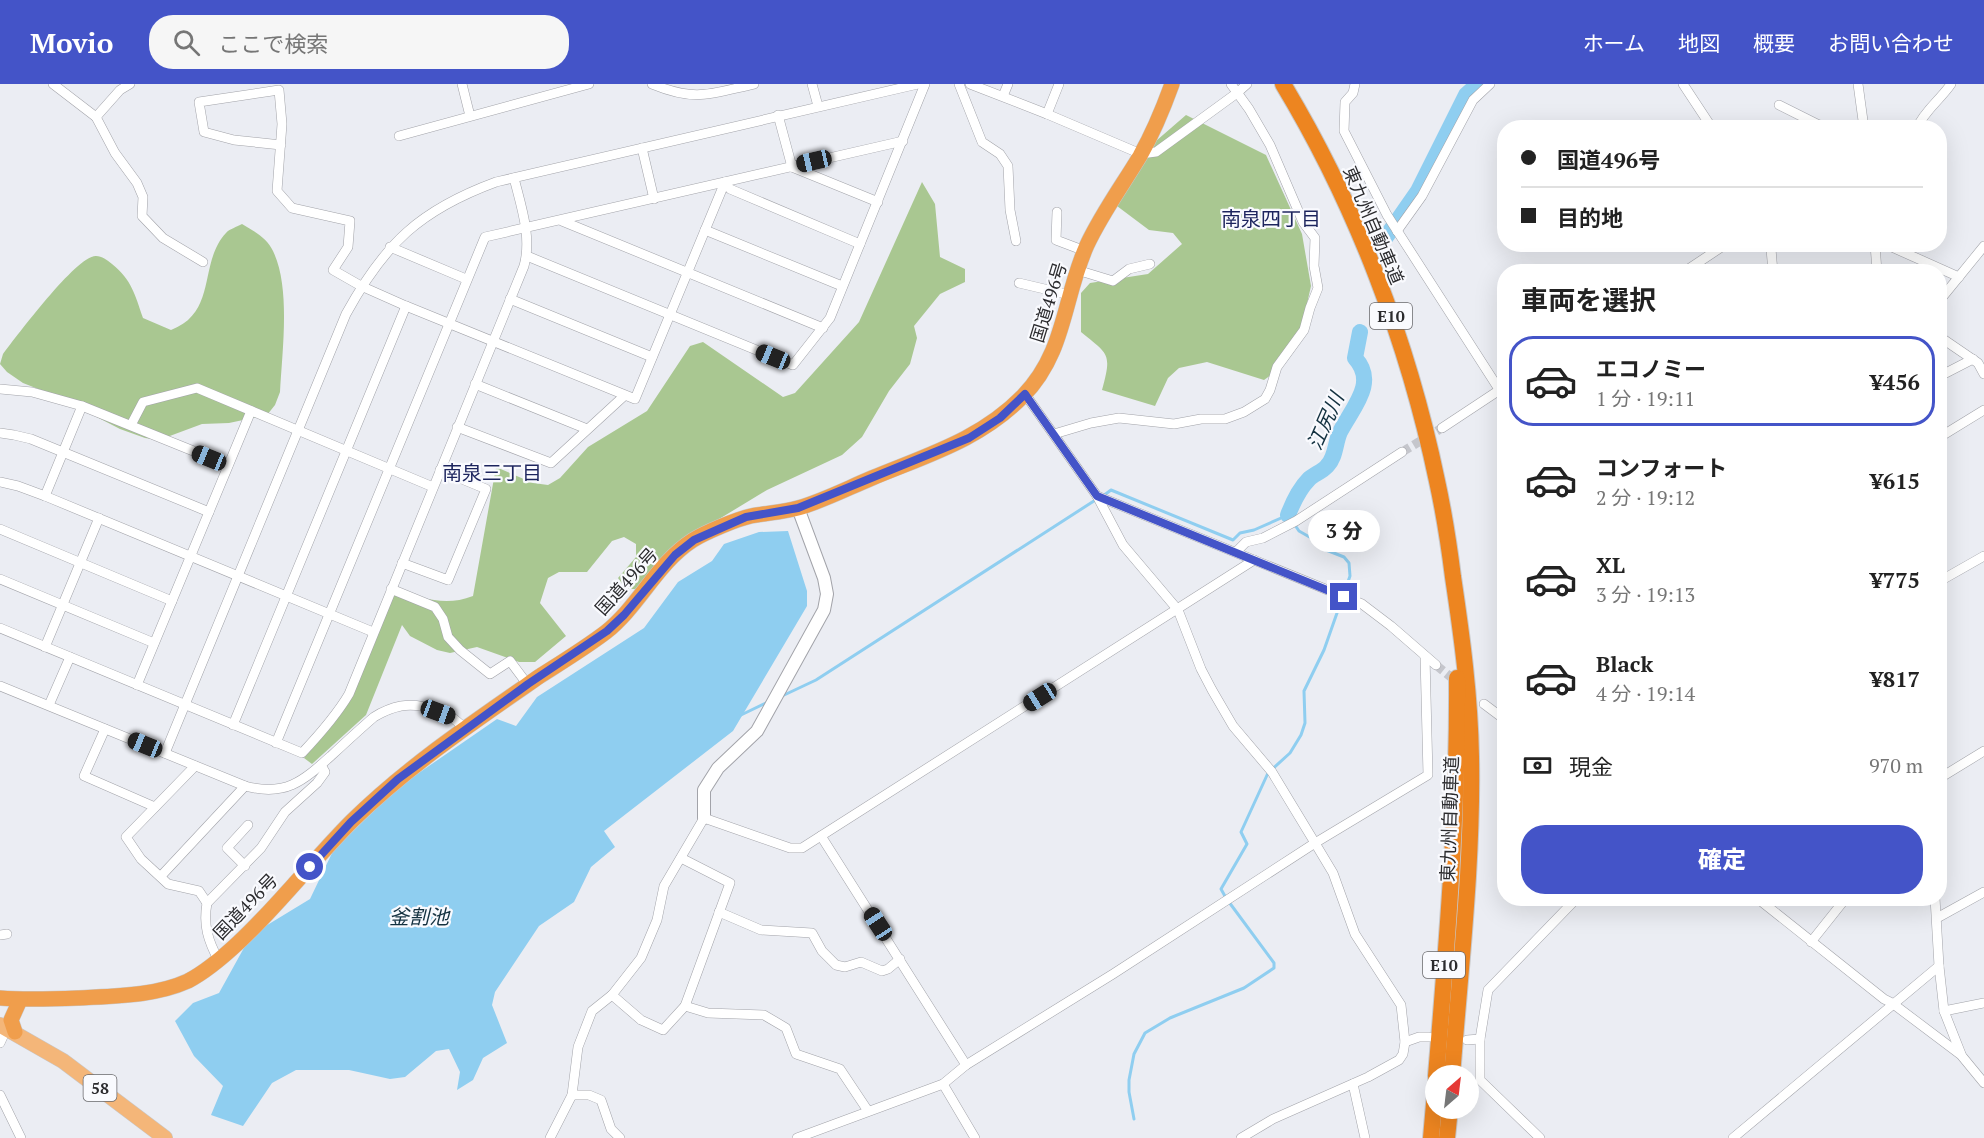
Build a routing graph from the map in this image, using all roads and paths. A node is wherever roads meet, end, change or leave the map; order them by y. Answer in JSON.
{"nodes":[{"id":1,"x":53,"y":84,"type":"edge"},
{"id":2,"x":130,"y":84,"type":"edge"},
{"id":3,"x":239,"y":84,"type":"edge"},
{"id":4,"x":462,"y":84,"type":"edge"},
{"id":5,"x":588,"y":84,"type":"edge"},
{"id":6,"x":754,"y":84,"type":"edge"},
{"id":7,"x":812,"y":84,"type":"edge"},
{"id":8,"x":918,"y":84,"type":"edge"},
{"id":9,"x":925,"y":84,"type":"edge"},
{"id":10,"x":959,"y":84,"type":"edge"},
{"id":11,"x":970,"y":84,"type":"edge"},
{"id":12,"x":1008,"y":84,"type":"edge"},
{"id":13,"x":1059,"y":84,"type":"edge"},
{"id":14,"x":1172,"y":84,"type":"edge"},
{"id":15,"x":1231,"y":84,"type":"edge"},
{"id":16,"x":1247,"y":84,"type":"edge"},
{"id":17,"x":1283,"y":84,"type":"edge"},
{"id":18,"x":1355,"y":84,"type":"edge"},
{"id":19,"x":1490,"y":84,"type":"edge"},
{"id":20,"x":1683,"y":84,"type":"edge"},
{"id":21,"x":1858,"y":84,"type":"edge"},
{"id":22,"x":1951,"y":84,"type":"edge"},
{"id":23,"x":656,"y":85,"type":"edge"},
{"id":24,"x":1237,"y":93,"type":"junction"},
{"id":25,"x":240,"y":96,"type":"junction"},
{"id":26,"x":1003,"y":96,"type":"junction"},
{"id":27,"x":1779,"y":105,"type":"dead end"},
{"id":28,"x":818,"y":106,"type":"junction"},
{"id":29,"x":1047,"y":114,"type":"junction"},
{"id":30,"x":778,"y":115,"type":"junction"},
{"id":31,"x":470,"y":116,"type":"junction"},
{"id":32,"x":96,"y":117,"type":"junction"},
{"id":33,"x":1707,"y":120,"type":"edge"},
{"id":34,"x":1809,"y":120,"type":"edge"},
{"id":35,"x":1863,"y":120,"type":"edge"},
{"id":36,"x":1921,"y":120,"type":"edge"},
{"id":37,"x":399,"y":136,"type":"dead end"},
{"id":38,"x":903,"y":141,"type":"junction"},
{"id":39,"x":281,"y":145,"type":"junction"},
{"id":40,"x":642,"y":148,"type":"junction"},
{"id":41,"x":1141,"y":154,"type":"junction"},
{"id":42,"x":792,"y":167,"type":"junction"},
{"id":43,"x":514,"y":178,"type":"junction"},
{"id":44,"x":725,"y":182,"type":"junction"},
{"id":45,"x":654,"y":199,"type":"junction"},
{"id":46,"x":878,"y":202,"type":"junction"},
{"id":47,"x":1057,"y":212,"type":"dead end"},
{"id":48,"x":561,"y":221,"type":"junction"},
{"id":49,"x":526,"y":228,"type":"junction"},
{"id":50,"x":705,"y":230,"type":"junction"},
{"id":51,"x":1397,"y":231,"type":"junction"},
{"id":52,"x":1016,"y":241,"type":"dead end"},
{"id":53,"x":860,"y":244,"type":"junction"},
{"id":54,"x":1984,"y":246,"type":"edge"},
{"id":55,"x":390,"y":247,"type":"junction"},
{"id":56,"x":1085,"y":251,"type":"junction"},
{"id":57,"x":1714,"y":252,"type":"edge"},
{"id":58,"x":1903,"y":252,"type":"edge"},
{"id":59,"x":527,"y":256,"type":"junction"},
{"id":60,"x":203,"y":262,"type":"dead end"},
{"id":61,"x":1150,"y":264,"type":"dead end"},
{"id":62,"x":1696,"y":264,"type":"edge"},
{"id":63,"x":1930,"y":264,"type":"edge"},
{"id":64,"x":1077,"y":270,"type":"junction"},
{"id":65,"x":1947,"y":272,"type":"edge"},
{"id":66,"x":687,"y":273,"type":"junction"},
{"id":67,"x":1959,"y":277,"type":"junction"},
{"id":68,"x":466,"y":279,"type":"junction"},
{"id":69,"x":1019,"y":283,"type":"dead end"},
{"id":70,"x":361,"y":286,"type":"junction"},
{"id":71,"x":842,"y":286,"type":"junction"},
{"id":72,"x":1947,"y":292,"type":"edge"},
{"id":73,"x":1070,"y":295,"type":"junction"},
{"id":74,"x":510,"y":299,"type":"junction"},
{"id":75,"x":406,"y":306,"type":"junction"},
{"id":76,"x":670,"y":315,"type":"junction"},
{"id":77,"x":449,"y":323,"type":"junction"},
{"id":78,"x":823,"y":328,"type":"junction"},
{"id":79,"x":493,"y":340,"type":"junction"},
{"id":80,"x":1947,"y":342,"type":"edge"},
{"id":81,"x":652,"y":357,"type":"junction"},
{"id":82,"x":1973,"y":359,"type":"junction"},
{"id":83,"x":1947,"y":372,"type":"edge"},
{"id":84,"x":1984,"y":374,"type":"edge"},
{"id":85,"x":1497,"y":383,"type":"edge"},
{"id":86,"x":475,"y":384,"type":"junction"},
{"id":87,"x":0,"y":389,"type":"edge"},
{"id":88,"x":1025,"y":394,"type":"junction"},
{"id":89,"x":624,"y":396,"type":"junction"},
{"id":90,"x":1497,"y":396,"type":"edge"},
{"id":91,"x":82,"y":406,"type":"junction"},
{"id":92,"x":1984,"y":410,"type":"edge"},
{"id":93,"x":251,"y":411,"type":"junction"},
{"id":94,"x":131,"y":425,"type":"junction"},
{"id":95,"x":457,"y":427,"type":"junction"},
{"id":96,"x":1442,"y":428,"type":"tunnel mouth"},
{"id":97,"x":587,"y":429,"type":"junction"},
{"id":98,"x":298,"y":431,"type":"junction"},
{"id":99,"x":1947,"y":433,"type":"edge"},
{"id":100,"x":0,"y":434,"type":"edge"},
{"id":101,"x":1054,"y":435,"type":"junction"},
{"id":102,"x":347,"y":451,"type":"junction"},
{"id":103,"x":63,"y":452,"type":"junction"},
{"id":104,"x":1402,"y":452,"type":"tunnel mouth"},
{"id":105,"x":228,"y":465,"type":"junction"},
{"id":106,"x":389,"y":468,"type":"junction"},
{"id":107,"x":440,"y":470,"type":"junction"},
{"id":108,"x":0,"y":482,"type":"edge"},
{"id":109,"x":433,"y":487,"type":"junction"},
{"id":110,"x":45,"y":496,"type":"junction"},
{"id":111,"x":1097,"y":496,"type":"junction"},
{"id":112,"x":798,"y":508,"type":"junction"},
{"id":113,"x":209,"y":512,"type":"junction"},
{"id":114,"x":99,"y":518,"type":"junction"},
{"id":115,"x":0,"y":529,"type":"edge"},
{"id":116,"x":1236,"y":552,"type":"junction"},
{"id":117,"x":190,"y":556,"type":"junction"},
{"id":118,"x":1984,"y":556,"type":"edge"},
{"id":119,"x":1254,"y":560,"type":"junction"},
{"id":120,"x":81,"y":563,"type":"junction"},
{"id":121,"x":402,"y":563,"type":"junction"},
{"id":122,"x":1451,"y":564,"type":"junction"},
{"id":123,"x":238,"y":576,"type":"junction"},
{"id":124,"x":1947,"y":577,"type":"edge"},
{"id":125,"x":0,"y":579,"type":"edge"},
{"id":126,"x":391,"y":589,"type":"junction"},
{"id":127,"x":286,"y":596,"type":"junction"},
{"id":128,"x":172,"y":601,"type":"junction"},
{"id":129,"x":63,"y":605,"type":"junction"},
{"id":130,"x":1178,"y":610,"type":"junction"},
{"id":131,"x":329,"y":614,"type":"junction"},
{"id":132,"x":0,"y":628,"type":"edge"},
{"id":133,"x":373,"y":632,"type":"junction"},
{"id":134,"x":154,"y":643,"type":"junction"},
{"id":135,"x":45,"y":647,"type":"junction"},
{"id":136,"x":1425,"y":656,"type":"junction"},
{"id":137,"x":70,"y":657,"type":"junction"},
{"id":138,"x":1436,"y":665,"type":"tunnel mouth"},
{"id":139,"x":137,"y":684,"type":"junction"},
{"id":140,"x":528,"y":684,"type":"junction"},
{"id":141,"x":0,"y":686,"type":"edge"},
{"id":142,"x":1484,"y":704,"type":"dead end"},
{"id":143,"x":49,"y":705,"type":"junction"},
{"id":144,"x":185,"y":706,"type":"junction"},
{"id":145,"x":1497,"y":714,"type":"edge"},
{"id":146,"x":233,"y":725,"type":"junction"},
{"id":147,"x":105,"y":729,"type":"junction"},
{"id":148,"x":465,"y":730,"type":"junction"},
{"id":149,"x":276,"y":743,"type":"junction"},
{"id":150,"x":1984,"y":751,"type":"edge"},
{"id":151,"x":165,"y":753,"type":"junction"},
{"id":152,"x":321,"y":765,"type":"junction"},
{"id":153,"x":195,"y":766,"type":"junction"},
{"id":154,"x":1947,"y":774,"type":"edge"},
{"id":155,"x":245,"y":786,"type":"junction"},
{"id":156,"x":156,"y":807,"type":"junction"},
{"id":157,"x":704,"y":818,"type":"junction"},
{"id":158,"x":248,"y":825,"type":"dead end"},
{"id":159,"x":821,"y":836,"type":"junction"},
{"id":160,"x":1315,"y":843,"type":"junction"},
{"id":161,"x":681,"y":858,"type":"junction"},
{"id":162,"x":244,"y":866,"type":"junction"},
{"id":163,"x":161,"y":876,"type":"junction"},
{"id":164,"x":1984,"y":892,"type":"edge"},
{"id":165,"x":207,"y":903,"type":"junction"},
{"id":166,"x":1569,"y":906,"type":"edge"},
{"id":167,"x":1767,"y":906,"type":"edge"},
{"id":168,"x":1840,"y":906,"type":"edge"},
{"id":169,"x":1936,"y":906,"type":"edge"},
{"id":170,"x":719,"y":912,"type":"junction"},
{"id":171,"x":1937,"y":918,"type":"junction"},
{"id":172,"x":1811,"y":942,"type":"junction"},
{"id":173,"x":900,"y":959,"type":"junction"},
{"id":174,"x":219,"y":961,"type":"junction"},
{"id":175,"x":1939,"y":966,"type":"junction"},
{"id":176,"x":612,"y":995,"type":"junction"},
{"id":177,"x":0,"y":998,"type":"edge"},
{"id":178,"x":20,"y":1000,"type":"junction"},
{"id":179,"x":1892,"y":1003,"type":"junction"},
{"id":180,"x":1984,"y":1003,"type":"edge"},
{"id":181,"x":685,"y":1006,"type":"junction"},
{"id":182,"x":1944,"y":1011,"type":"junction"},
{"id":183,"x":7,"y":1028,"type":"edge"},
{"id":184,"x":1429,"y":1037,"type":"dead end"},
{"id":185,"x":1480,"y":1039,"type":"junction"},
{"id":186,"x":1467,"y":1040,"type":"dead end"},
{"id":187,"x":1405,"y":1042,"type":"junction"},
{"id":188,"x":0,"y":1043,"type":"edge"},
{"id":189,"x":1961,"y":1055,"type":"junction"},
{"id":190,"x":966,"y":1065,"type":"junction"},
{"id":191,"x":1437,"y":1065,"type":"edge"},
{"id":192,"x":1453,"y":1065,"type":"edge"},
{"id":193,"x":1984,"y":1083,"type":"edge"},
{"id":194,"x":943,"y":1084,"type":"junction"},
{"id":195,"x":1353,"y":1084,"type":"junction"},
{"id":196,"x":0,"y":1095,"type":"edge"},
{"id":197,"x":572,"y":1095,"type":"junction"},
{"id":198,"x":868,"y":1111,"type":"junction"},
{"id":199,"x":1433,"y":1119,"type":"edge"},
{"id":200,"x":1449,"y":1119,"type":"edge"},
{"id":201,"x":21,"y":1138,"type":"edge"},
{"id":202,"x":165,"y":1138,"type":"edge"},
{"id":203,"x":550,"y":1138,"type":"edge"},
{"id":204,"x":620,"y":1138,"type":"edge"},
{"id":205,"x":796,"y":1138,"type":"edge"},
{"id":206,"x":975,"y":1138,"type":"edge"},
{"id":207,"x":1241,"y":1138,"type":"edge"},
{"id":208,"x":1365,"y":1138,"type":"edge"},
{"id":209,"x":1431,"y":1138,"type":"edge"},
{"id":210,"x":1447,"y":1138,"type":"edge"},
{"id":211,"x":1540,"y":1138,"type":"edge"},
{"id":212,"x":1733,"y":1138,"type":"edge"}],
"edges":[{"from":1,"to":32,"type":"street"},
{"from":2,"to":32,"type":"street"},
{"from":3,"to":25,"type":"street"},
{"from":4,"to":31,"type":"street"},
{"from":5,"to":31,"type":"street"},
{"from":6,"to":23,"type":"street"},
{"from":7,"to":28,"type":"street"},
{"from":8,"to":28,"type":"street"},
{"from":9,"to":38,"type":"street"},
{"from":10,"to":52,"type":"street"},
{"from":11,"to":26,"type":"street"},
{"from":12,"to":26,"type":"street"},
{"from":13,"to":29,"type":"street"},
{"from":14,"to":41,"type":"highway","name":"国道496号"},
{"from":15,"to":24,"type":"street"},
{"from":16,"to":24,"type":"street"},
{"from":17,"to":122,"type":"highway","name":"東九州自動車道","number":"E10"},
{"from":18,"to":51,"type":"street"},
{"from":19,"to":51,"type":"street"},
{"from":20,"to":33,"type":"street"},
{"from":21,"to":35,"type":"street"},
{"from":22,"to":36,"type":"street"},
{"from":24,"to":41,"type":"street"},
{"from":24,"to":101,"type":"street"},
{"from":25,"to":39,"type":"street"},
{"from":25,"to":39,"type":"street"},
{"from":26,"to":29,"type":"street"},
{"from":27,"to":34,"type":"street"},
{"from":28,"to":30,"type":"street"},
{"from":29,"to":41,"type":"street"},
{"from":30,"to":40,"type":"street"},
{"from":30,"to":42,"type":"street"},
{"from":31,"to":37,"type":"street"},
{"from":32,"to":60,"type":"street"},
{"from":38,"to":42,"type":"street"},
{"from":38,"to":46,"type":"street"},
{"from":39,"to":70,"type":"street"},
{"from":40,"to":43,"type":"street"},
{"from":40,"to":45,"type":"street"},
{"from":41,"to":56,"type":"highway","name":"国道496号"},
{"from":42,"to":44,"type":"street"},
{"from":42,"to":46,"type":"street"},
{"from":43,"to":49,"type":"street"},
{"from":43,"to":55,"type":"street"},
{"from":44,"to":45,"type":"street"},
{"from":44,"to":50,"type":"street"},
{"from":44,"to":53,"type":"street"},
{"from":45,"to":48,"type":"street"},
{"from":46,"to":53,"type":"street"},
{"from":47,"to":56,"type":"street"},
{"from":48,"to":49,"type":"street"},
{"from":48,"to":66,"type":"street"},
{"from":49,"to":59,"type":"street"},
{"from":49,"to":68,"type":"street"},
{"from":50,"to":66,"type":"street"},
{"from":50,"to":71,"type":"street"},
{"from":51,"to":85,"type":"street"},
{"from":53,"to":71,"type":"street"},
{"from":54,"to":67,"type":"street"},
{"from":55,"to":68,"type":"street"},
{"from":55,"to":70,"type":"street"},
{"from":56,"to":64,"type":"highway","name":"国道496号"},
{"from":57,"to":62,"type":"street"},
{"from":58,"to":63,"type":"street"},
{"from":59,"to":74,"type":"street"},
{"from":59,"to":76,"type":"street"},
{"from":61,"to":64,"type":"street"},
{"from":64,"to":73,"type":"highway","name":"国道496号"},
{"from":65,"to":67,"type":"street"},
{"from":66,"to":76,"type":"street"},
{"from":66,"to":78,"type":"street"},
{"from":67,"to":72,"type":"street"},
{"from":68,"to":77,"type":"street"},
{"from":69,"to":73,"type":"street"},
{"from":70,"to":75,"type":"street"},
{"from":70,"to":98,"type":"street"},
{"from":71,"to":78,"type":"street"},
{"from":73,"to":88,"type":"highway","name":"国道496号"},
{"from":74,"to":79,"type":"street"},
{"from":74,"to":81,"type":"street"},
{"from":75,"to":77,"type":"street"},
{"from":75,"to":102,"type":"street"},
{"from":76,"to":78,"type":"street"},
{"from":76,"to":81,"type":"street"},
{"from":77,"to":79,"type":"street"},
{"from":77,"to":106,"type":"street"},
{"from":79,"to":86,"type":"street"},
{"from":79,"to":89,"type":"street"},
{"from":80,"to":82,"type":"street"},
{"from":81,"to":89,"type":"street"},
{"from":82,"to":83,"type":"street"},
{"from":82,"to":84,"type":"street"},
{"from":86,"to":95,"type":"street"},
{"from":86,"to":97,"type":"street"},
{"from":87,"to":91,"type":"street"},
{"from":88,"to":101,"type":"street"},
{"from":88,"to":112,"type":"highway","name":"国道496号"},
{"from":89,"to":97,"type":"street"},
{"from":90,"to":96,"type":"street"},
{"from":91,"to":94,"type":"street"},
{"from":91,"to":103,"type":"street"},
{"from":92,"to":99,"type":"street"},
{"from":93,"to":94,"type":"street"},
{"from":93,"to":98,"type":"street"},
{"from":93,"to":105,"type":"street"},
{"from":94,"to":105,"type":"street"},
{"from":95,"to":97,"type":"street"},
{"from":95,"to":107,"type":"street"},
{"from":98,"to":102,"type":"street"},
{"from":98,"to":123,"type":"street"},
{"from":100,"to":103,"type":"street"},
{"from":101,"to":111,"type":"street"},
{"from":102,"to":106,"type":"street"},
{"from":102,"to":127,"type":"street"},
{"from":103,"to":110,"type":"street"},
{"from":103,"to":113,"type":"street"},
{"from":104,"to":116,"type":"street"},
{"from":105,"to":113,"type":"street"},
{"from":106,"to":109,"type":"street"},
{"from":106,"to":131,"type":"street"},
{"from":107,"to":109,"type":"street"},
{"from":107,"to":121,"type":"street"},
{"from":108,"to":110,"type":"street"},
{"from":109,"to":121,"type":"street"},
{"from":110,"to":114,"type":"street"},
{"from":111,"to":116,"type":"street"},
{"from":111,"to":130,"type":"street"},
{"from":112,"to":140,"type":"highway","name":"国道496号"},
{"from":112,"to":157,"type":"street"},
{"from":113,"to":117,"type":"street"},
{"from":114,"to":117,"type":"street"},
{"from":114,"to":120,"type":"street"},
{"from":115,"to":120,"type":"street"},
{"from":116,"to":119,"type":"street"},
{"from":117,"to":123,"type":"street"},
{"from":117,"to":128,"type":"street"},
{"from":118,"to":124,"type":"street"},
{"from":119,"to":130,"type":"street"},
{"from":119,"to":136,"type":"street"},
{"from":120,"to":128,"type":"street"},
{"from":120,"to":129,"type":"street"},
{"from":121,"to":126,"type":"street"},
{"from":122,"to":191,"type":"highway","name":"東九州自動車道","number":"E10"},
{"from":122,"to":192,"type":"highway","name":"東九州自動車道","number":"E10"},
{"from":123,"to":127,"type":"street"},
{"from":123,"to":144,"type":"street"},
{"from":125,"to":129,"type":"street"},
{"from":126,"to":133,"type":"street"},
{"from":126,"to":140,"type":"street"},
{"from":127,"to":131,"type":"street"},
{"from":127,"to":146,"type":"street"},
{"from":128,"to":134,"type":"street"},
{"from":129,"to":134,"type":"street"},
{"from":129,"to":135,"type":"street"},
{"from":130,"to":159,"type":"street"},
{"from":130,"to":160,"type":"street"},
{"from":131,"to":133,"type":"street"},
{"from":131,"to":149,"type":"street"},
{"from":132,"to":135,"type":"street"},
{"from":133,"to":149,"type":"street"},
{"from":134,"to":139,"type":"street"},
{"from":135,"to":137,"type":"street"},
{"from":136,"to":138,"type":"street"},
{"from":136,"to":160,"type":"street"},
{"from":137,"to":139,"type":"street"},
{"from":137,"to":143,"type":"street"},
{"from":139,"to":144,"type":"street"},
{"from":140,"to":148,"type":"highway","name":"国道496号"},
{"from":141,"to":143,"type":"street"},
{"from":142,"to":145,"type":"street"},
{"from":143,"to":147,"type":"street"},
{"from":144,"to":146,"type":"street"},
{"from":144,"to":151,"type":"street"},
{"from":146,"to":149,"type":"street"},
{"from":147,"to":151,"type":"street"},
{"from":147,"to":156,"type":"street"},
{"from":148,"to":152,"type":"street"},
{"from":148,"to":174,"type":"highway","name":"国道496号"},
{"from":150,"to":154,"type":"street"},
{"from":151,"to":153,"type":"street"},
{"from":152,"to":155,"type":"street"},
{"from":152,"to":162,"type":"street"},
{"from":153,"to":155,"type":"street"},
{"from":153,"to":156,"type":"street"},
{"from":155,"to":163,"type":"street"},
{"from":156,"to":163,"type":"street"},
{"from":157,"to":159,"type":"street"},
{"from":157,"to":161,"type":"street"},
{"from":158,"to":162,"type":"street"},
{"from":159,"to":173,"type":"street"},
{"from":160,"to":187,"type":"street"},
{"from":160,"to":190,"type":"street"},
{"from":161,"to":170,"type":"street"},
{"from":161,"to":176,"type":"street"},
{"from":162,"to":165,"type":"street"},
{"from":163,"to":165,"type":"street"},
{"from":164,"to":171,"type":"street"},
{"from":165,"to":174,"type":"street"},
{"from":166,"to":185,"type":"street"},
{"from":167,"to":172,"type":"street"},
{"from":168,"to":172,"type":"street"},
{"from":169,"to":171,"type":"street"},
{"from":170,"to":173,"type":"street"},
{"from":170,"to":181,"type":"street"},
{"from":171,"to":175,"type":"street"},
{"from":172,"to":179,"type":"street"},
{"from":173,"to":190,"type":"street"},
{"from":174,"to":178,"type":"highway","name":"国道496号"},
{"from":175,"to":179,"type":"street"},
{"from":175,"to":182,"type":"street"},
{"from":176,"to":181,"type":"street"},
{"from":176,"to":197,"type":"street"},
{"from":177,"to":178,"type":"highway","name":"国道496号"},
{"from":178,"to":183,"type":"highway"},
{"from":179,"to":189,"type":"street"},
{"from":179,"to":212,"type":"street"},
{"from":180,"to":182,"type":"street"},
{"from":181,"to":198,"type":"street"},
{"from":182,"to":189,"type":"street"},
{"from":183,"to":188,"type":"street"},
{"from":183,"to":202,"type":"main road","number":"58"},
{"from":184,"to":187,"type":"street"},
{"from":185,"to":186,"type":"street"},
{"from":185,"to":211,"type":"street"},
{"from":187,"to":195,"type":"street"},
{"from":189,"to":193,"type":"street"},
{"from":190,"to":194,"type":"street"},
{"from":194,"to":198,"type":"street"},
{"from":194,"to":206,"type":"street"},
{"from":195,"to":207,"type":"street"},
{"from":195,"to":208,"type":"street"},
{"from":196,"to":201,"type":"street"},
{"from":197,"to":203,"type":"street"},
{"from":197,"to":204,"type":"street"},
{"from":198,"to":205,"type":"street"},
{"from":199,"to":209,"type":"highway"},
{"from":200,"to":210,"type":"highway"}]}
